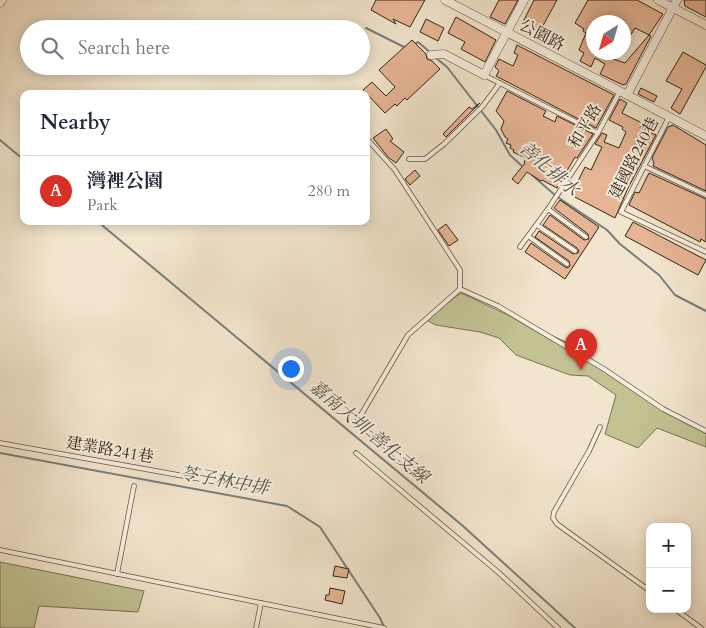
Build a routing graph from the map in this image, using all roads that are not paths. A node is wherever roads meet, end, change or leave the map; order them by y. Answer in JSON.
{"nodes":[{"id":1,"x":445,"y":0,"type":"edge"},
{"id":2,"x":524,"y":0,"type":"edge"},
{"id":3,"x":658,"y":0,"type":"edge"},
{"id":4,"x":675,"y":4,"type":"edge"},
{"id":5,"x":706,"y":26,"type":"edge"},
{"id":6,"x":507,"y":32,"type":"junction"},
{"id":7,"x":431,"y":55,"type":"dead end"},
{"id":8,"x":484,"y":74,"type":"junction"},
{"id":9,"x":500,"y":83,"type":"junction"},
{"id":10,"x":623,"y":93,"type":"junction"},
{"id":11,"x":669,"y":116,"type":"junction"},
{"id":12,"x":598,"y":133,"type":"junction"},
{"id":13,"x":706,"y":136,"type":"edge"},
{"id":14,"x":370,"y":142,"type":"edge"},
{"id":15,"x":409,"y":159,"type":"dead end"},
{"id":16,"x":644,"y":166,"type":"junction"},
{"id":17,"x":706,"y":195,"type":"edge"},
{"id":18,"x":548,"y":209,"type":"junction"},
{"id":19,"x":537,"y":224,"type":"junction"},
{"id":20,"x":528,"y":236,"type":"junction"},
{"id":21,"x":586,"y":237,"type":"dead end"},
{"id":22,"x":520,"y":247,"type":"dead end"},
{"id":23,"x":575,"y":251,"type":"dead end"},
{"id":24,"x":706,"y":252,"type":"edge"},
{"id":25,"x":567,"y":264,"type":"dead end"},
{"id":26,"x":460,"y":289,"type":"junction"},
{"id":27,"x":600,"y":427,"type":"dead end"},
{"id":28,"x":706,"y":431,"type":"edge"},
{"id":29,"x":0,"y":443,"type":"edge"},
{"id":30,"x":356,"y":453,"type":"dead end"},
{"id":31,"x":423,"y":478,"type":"dead end"},
{"id":32,"x":134,"y":486,"type":"dead end"},
{"id":33,"x":245,"y":487,"type":"dead end"},
{"id":34,"x":0,"y":550,"type":"edge"},
{"id":35,"x":117,"y":574,"type":"junction"},
{"id":36,"x":646,"y":588,"type":"edge"},
{"id":37,"x":261,"y":603,"type":"junction"},
{"id":38,"x":680,"y":613,"type":"edge"},
{"id":39,"x":256,"y":628,"type":"edge"},
{"id":40,"x":384,"y":628,"type":"edge"},
{"id":41,"x":558,"y":628,"type":"edge"},
{"id":42,"x":701,"y":628,"type":"edge"}],
"edges":[{"from":1,"to":6,"type":"street","name":"公園路"},
{"from":2,"to":6,"type":"street"},
{"from":3,"to":4,"type":"street"},
{"from":4,"to":5,"type":"street"},
{"from":4,"to":10,"type":"street","name":"和平路"},
{"from":6,"to":8,"type":"street"},
{"from":6,"to":10,"type":"street","name":"公園路"},
{"from":7,"to":8,"type":"street"},
{"from":8,"to":9,"type":"lane"},
{"from":9,"to":12,"type":"lane"},
{"from":9,"to":15,"type":"lane"},
{"from":10,"to":11,"type":"street","name":"公園路"},
{"from":10,"to":12,"type":"lane","name":"和平路"},
{"from":11,"to":13,"type":"street","name":"公園路"},
{"from":11,"to":16,"type":"lane","name":"建國路240巷"},
{"from":12,"to":18,"type":"lane","name":"和平路"},
{"from":14,"to":26,"type":"lane"},
{"from":16,"to":17,"type":"lane"},
{"from":16,"to":24,"type":"lane","name":"建國路240巷"},
{"from":18,"to":19,"type":"lane","name":"和平路"},
{"from":18,"to":21,"type":"lane"},
{"from":19,"to":20,"type":"lane","name":"和平路"},
{"from":19,"to":23,"type":"lane"},
{"from":20,"to":22,"type":"lane","name":"和平路"},
{"from":20,"to":25,"type":"lane"},
{"from":26,"to":28,"type":"lane"},
{"from":26,"to":31,"type":"lane"},
{"from":27,"to":36,"type":"lane"},
{"from":29,"to":33,"type":"lane","name":"建業路241巷"},
{"from":30,"to":41,"type":"lane"},
{"from":32,"to":35,"type":"lane"},
{"from":34,"to":35,"type":"lane"},
{"from":35,"to":37,"type":"lane"},
{"from":37,"to":39,"type":"lane"},
{"from":37,"to":40,"type":"lane"},
{"from":38,"to":42,"type":"lane"}]}
